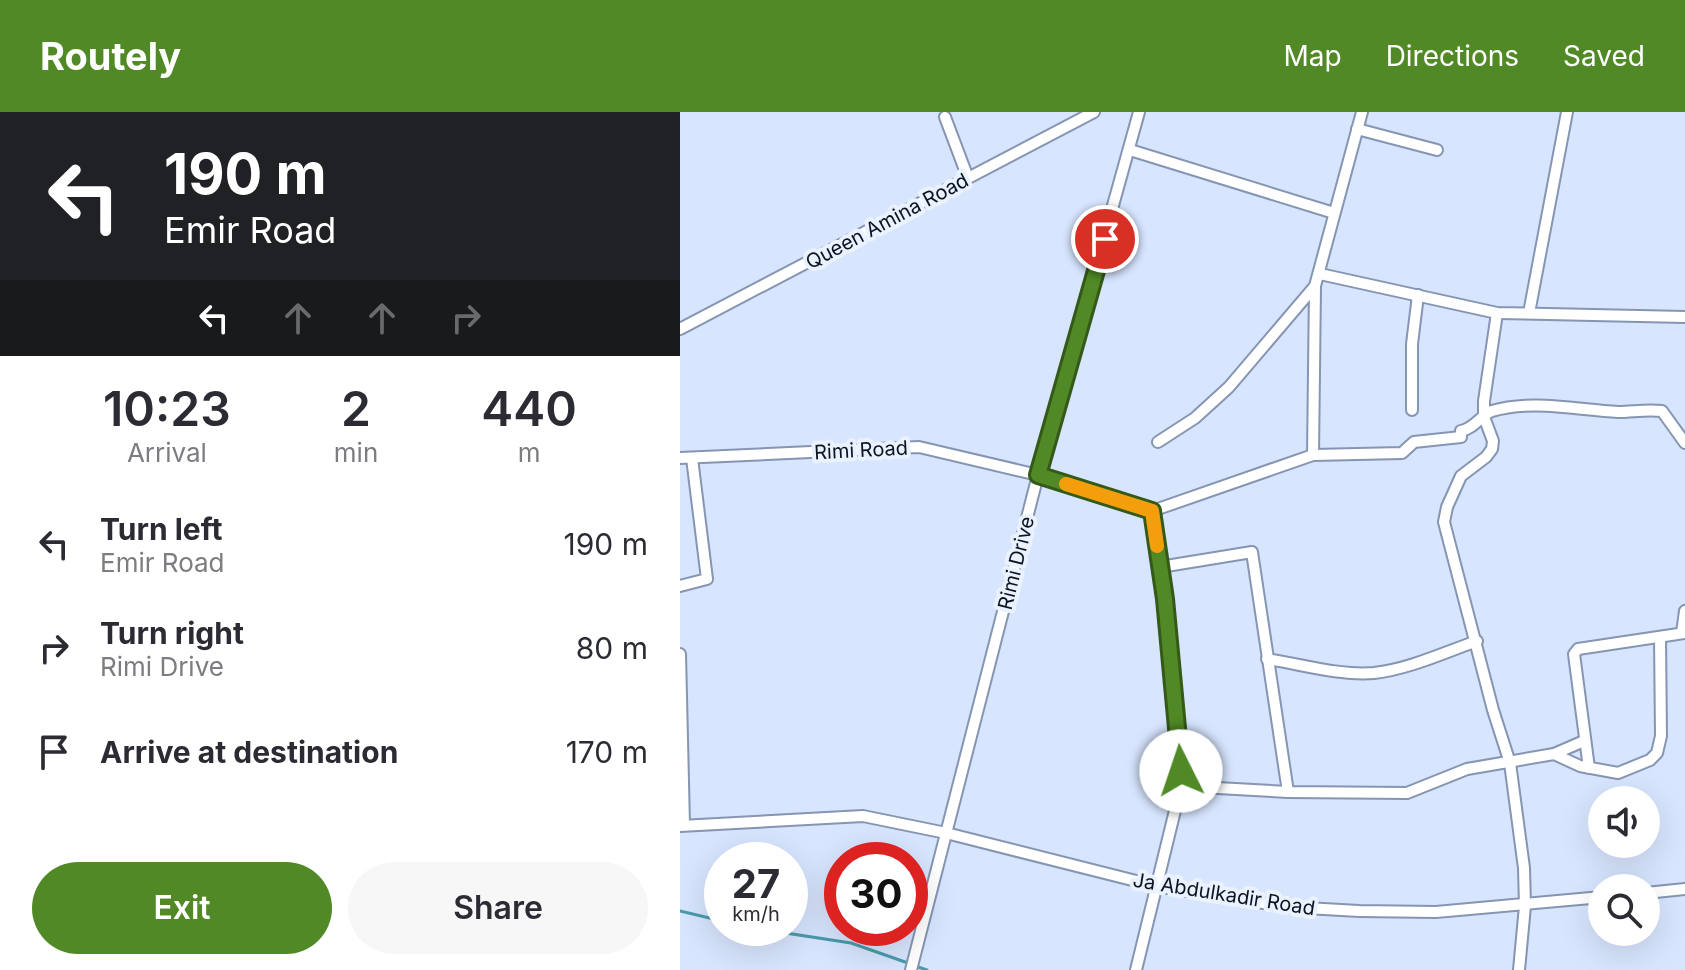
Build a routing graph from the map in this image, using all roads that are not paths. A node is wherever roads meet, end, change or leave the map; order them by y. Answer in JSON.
{"nodes":[{"id":1,"x":1094,"y":112,"type":"edge"},
{"id":2,"x":1139,"y":112,"type":"edge"},
{"id":3,"x":1362,"y":112,"type":"edge"},
{"id":4,"x":1567,"y":112,"type":"edge"},
{"id":5,"x":945,"y":117,"type":"dead end"},
{"id":6,"x":1357,"y":129,"type":"junction"},
{"id":7,"x":1130,"y":150,"type":"junction"},
{"id":8,"x":1437,"y":150,"type":"dead end"},
{"id":9,"x":968,"y":178,"type":"junction"},
{"id":10,"x":1334,"y":213,"type":"junction"},
{"id":11,"x":1320,"y":274,"type":"junction"},
{"id":12,"x":1315,"y":286,"type":"junction"},
{"id":13,"x":1418,"y":295,"type":"junction"},
{"id":14,"x":1497,"y":313,"type":"junction"},
{"id":15,"x":1529,"y":313,"type":"junction"},
{"id":16,"x":1685,"y":317,"type":"edge"},
{"id":17,"x":680,"y":329,"type":"edge"},
{"id":18,"x":1412,"y":410,"type":"dead end"},
{"id":19,"x":1484,"y":417,"type":"junction"},
{"id":20,"x":1158,"y":442,"type":"dead end"},
{"id":21,"x":1685,"y":443,"type":"edge"},
{"id":22,"x":1313,"y":455,"type":"junction"},
{"id":23,"x":680,"y":458,"type":"edge"},
{"id":24,"x":692,"y":458,"type":"junction"},
{"id":25,"x":1038,"y":475,"type":"junction"},
{"id":26,"x":1152,"y":511,"type":"junction"},
{"id":27,"x":1160,"y":567,"type":"junction"},
{"id":28,"x":680,"y":586,"type":"edge"},
{"id":29,"x":1685,"y":611,"type":"edge"},
{"id":30,"x":1683,"y":633,"type":"edge"},
{"id":31,"x":1660,"y":637,"type":"junction"},
{"id":32,"x":1477,"y":641,"type":"junction"},
{"id":33,"x":680,"y":654,"type":"edge"},
{"id":34,"x":1267,"y":659,"type":"junction"},
{"id":35,"x":682,"y":735,"type":"edge"},
{"id":36,"x":1584,"y":741,"type":"junction"},
{"id":37,"x":1554,"y":754,"type":"junction"},
{"id":38,"x":1510,"y":763,"type":"junction"},
{"id":39,"x":1589,"y":768,"type":"junction"},
{"id":40,"x":1181,"y":786,"type":"junction"},
{"id":41,"x":1288,"y":792,"type":"junction"},
{"id":42,"x":682,"y":825,"type":"edge"},
{"id":43,"x":946,"y":833,"type":"junction"},
{"id":44,"x":1156,"y":886,"type":"junction"},
{"id":45,"x":1685,"y":889,"type":"edge"},
{"id":46,"x":1660,"y":892,"type":"edge"},
{"id":47,"x":1588,"y":899,"type":"edge"},
{"id":48,"x":1525,"y":906,"type":"junction"},
{"id":49,"x":911,"y":970,"type":"edge"},
{"id":50,"x":1136,"y":970,"type":"edge"},
{"id":51,"x":1519,"y":970,"type":"edge"}],
"edges":[{"from":1,"to":9,"type":"street","name":"Queen Amina Road"},
{"from":2,"to":7,"type":"street","name":"Rimi Drive"},
{"from":3,"to":6,"type":"street"},
{"from":4,"to":15,"type":"street"},
{"from":5,"to":9,"type":"street"},
{"from":6,"to":8,"type":"street"},
{"from":6,"to":10,"type":"street"},
{"from":7,"to":10,"type":"street"},
{"from":7,"to":25,"type":"street","name":"Rimi Drive"},
{"from":9,"to":17,"type":"street","name":"Queen Amina Road"},
{"from":10,"to":11,"type":"street"},
{"from":11,"to":12,"type":"street"},
{"from":11,"to":13,"type":"street"},
{"from":12,"to":20,"type":"street"},
{"from":12,"to":22,"type":"street"},
{"from":13,"to":14,"type":"street"},
{"from":13,"to":18,"type":"street"},
{"from":14,"to":15,"type":"street"},
{"from":14,"to":19,"type":"street"},
{"from":15,"to":16,"type":"street"},
{"from":19,"to":21,"type":"street"},
{"from":19,"to":22,"type":"street"},
{"from":19,"to":32,"type":"street"},
{"from":22,"to":26,"type":"street"},
{"from":23,"to":24,"type":"street","name":"Rimi Road"},
{"from":24,"to":25,"type":"street","name":"Rimi Road"},
{"from":24,"to":28,"type":"street"},
{"from":25,"to":26,"type":"street","name":"Rimi Road"},
{"from":25,"to":43,"type":"street","name":"Rimi Drive"},
{"from":26,"to":27,"type":"street"},
{"from":27,"to":34,"type":"street"},
{"from":27,"to":40,"type":"street"},
{"from":29,"to":30,"type":"street"},
{"from":30,"to":31,"type":"street"},
{"from":31,"to":36,"type":"street"},
{"from":31,"to":39,"type":"street"},
{"from":32,"to":34,"type":"street"},
{"from":32,"to":38,"type":"street"},
{"from":33,"to":35,"type":"street"},
{"from":34,"to":41,"type":"street"},
{"from":35,"to":42,"type":"street"},
{"from":36,"to":37,"type":"street"},
{"from":36,"to":39,"type":"street"},
{"from":37,"to":38,"type":"street"},
{"from":37,"to":39,"type":"street"},
{"from":38,"to":41,"type":"street"},
{"from":38,"to":48,"type":"street"},
{"from":40,"to":41,"type":"street"},
{"from":40,"to":44,"type":"street"},
{"from":42,"to":43,"type":"street","name":"Ja Abdulkadir Road"},
{"from":43,"to":44,"type":"street","name":"Ja Abdulkadir Road"},
{"from":43,"to":49,"type":"street","name":"Rimi Drive"},
{"from":44,"to":48,"type":"street","name":"Ja Abdulkadir Road"},
{"from":44,"to":50,"type":"street"},
{"from":45,"to":46,"type":"street"},
{"from":47,"to":48,"type":"street","name":"Ja Abdulkadir Road"},
{"from":48,"to":51,"type":"street"}]}
